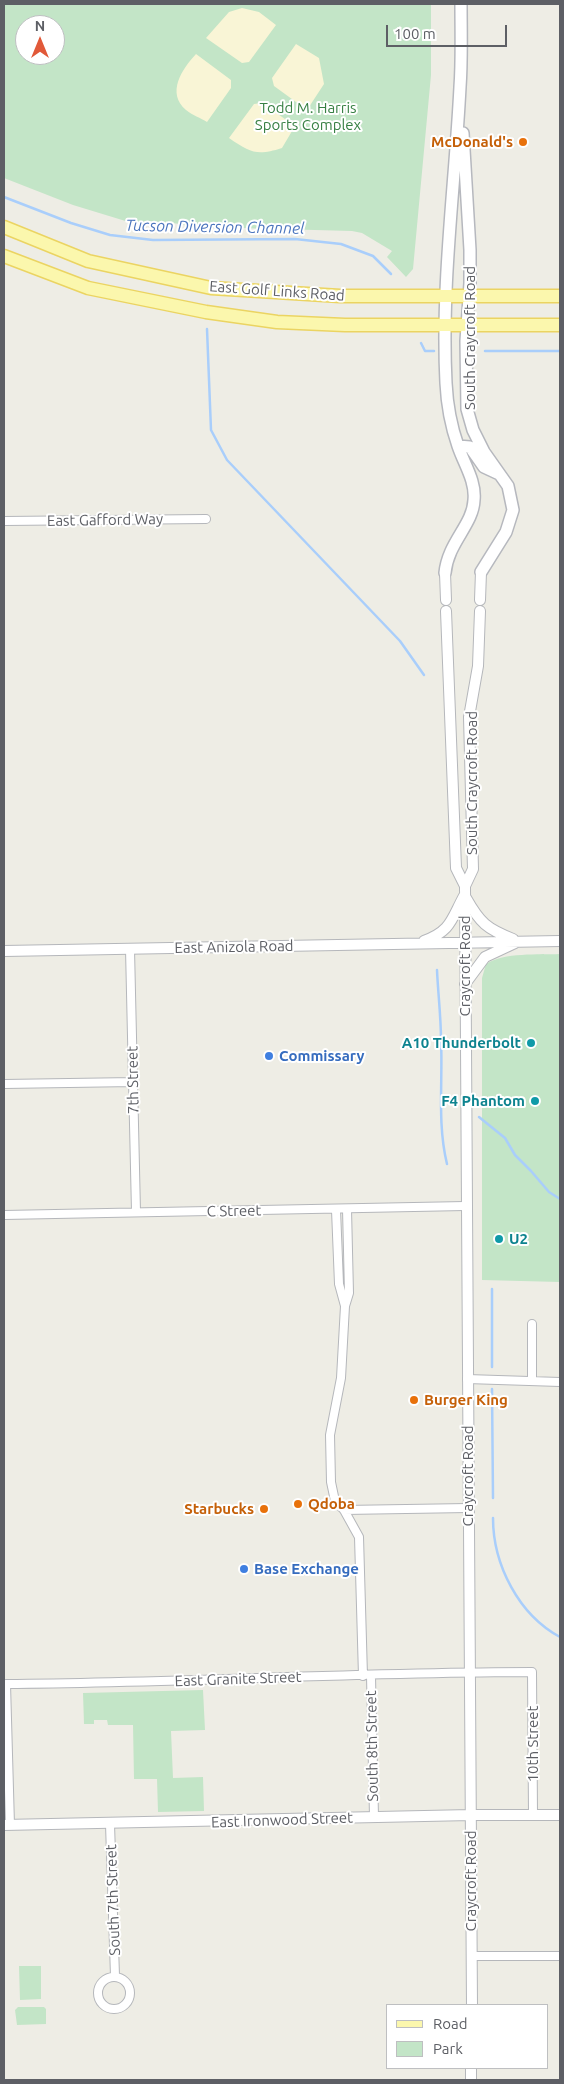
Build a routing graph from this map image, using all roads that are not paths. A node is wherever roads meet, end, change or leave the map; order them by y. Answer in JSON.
{"nodes":[{"id":1,"x":461,"y":4,"type":"edge"},
{"id":2,"x":460,"y":86,"type":"junction"},
{"id":3,"x":4,"y":228,"type":"edge"},
{"id":4,"x":4,"y":256,"type":"edge"},
{"id":5,"x":446,"y":296,"type":"junction"},
{"id":6,"x":469,"y":296,"type":"junction"},
{"id":7,"x":560,"y":296,"type":"edge"},
{"id":8,"x":560,"y":324,"type":"edge"},
{"id":9,"x":446,"y":325,"type":"junction"},
{"id":10,"x":468,"y":325,"type":"junction"},
{"id":11,"x":458,"y":446,"type":"junction"},
{"id":12,"x":501,"y":476,"type":"junction"},
{"id":13,"x":206,"y":519,"type":"dead end"},
{"id":14,"x":4,"y":521,"type":"edge"},
{"id":15,"x":481,"y":572,"type":"joint"},
{"id":16,"x":445,"y":573,"type":"joint"},
{"id":17,"x":446,"y":600,"type":"dead end"},
{"id":18,"x":480,"y":600,"type":"dead end"},
{"id":19,"x":446,"y":611,"type":"dead end"},
{"id":20,"x":480,"y":611,"type":"dead end"},
{"id":21,"x":465,"y":890,"type":"junction"},
{"id":22,"x":560,"y":941,"type":"edge"},
{"id":23,"x":465,"y":942,"type":"junction"},
{"id":24,"x":519,"y":942,"type":"junction"},
{"id":25,"x":416,"y":943,"type":"junction"},
{"id":26,"x":130,"y":948,"type":"junction"},
{"id":27,"x":4,"y":951,"type":"edge"},
{"id":28,"x":465,"y":984,"type":"junction"},
{"id":29,"x":134,"y":1082,"type":"junction"},
{"id":30,"x":4,"y":1084,"type":"edge"},
{"id":31,"x":465,"y":1206,"type":"junction"},
{"id":32,"x":347,"y":1209,"type":"junction"},
{"id":33,"x":336,"y":1210,"type":"junction"},
{"id":34,"x":136,"y":1212,"type":"junction"},
{"id":35,"x":4,"y":1215,"type":"edge"},
{"id":36,"x":345,"y":1306,"type":"junction"},
{"id":37,"x":532,"y":1324,"type":"dead end"},
{"id":38,"x":467,"y":1379,"type":"junction"},
{"id":39,"x":532,"y":1381,"type":"junction"},
{"id":40,"x":560,"y":1382,"type":"edge"},
{"id":41,"x":468,"y":1508,"type":"junction"},
{"id":42,"x":344,"y":1510,"type":"junction"},
{"id":43,"x":532,"y":1672,"type":"joint"},
{"id":44,"x":471,"y":1673,"type":"junction"},
{"id":45,"x":367,"y":1676,"type":"junction"},
{"id":46,"x":471,"y":1815,"type":"junction"},
{"id":47,"x":533,"y":1815,"type":"junction"},
{"id":48,"x":560,"y":1815,"type":"edge"},
{"id":49,"x":374,"y":1817,"type":"junction"},
{"id":50,"x":110,"y":1824,"type":"junction"},
{"id":51,"x":7,"y":1825,"type":"edge"},
{"id":52,"x":472,"y":1956,"type":"junction"},
{"id":53,"x":560,"y":1956,"type":"edge"},
{"id":54,"x":115,"y":1976,"type":"junction"},
{"id":55,"x":472,"y":2004,"type":"edge"}],
"edges":[{"from":1,"to":2,"type":"main road","name":"South Craycroft Road"},
{"from":2,"to":5,"type":"main road","name":"South Craycroft Road"},
{"from":2,"to":6,"type":"main road","name":"South Craycroft Road"},
{"from":3,"to":5,"type":"main road","name":"East Golf Links Road"},
{"from":4,"to":9,"type":"main road","name":"East Golf Links Road"},
{"from":5,"to":6,"type":"main road","name":"East Golf Links Road"},
{"from":5,"to":9,"type":"main road","name":"South Craycroft Road"},
{"from":6,"to":7,"type":"main road","name":"East Golf Links Road"},
{"from":6,"to":10,"type":"main road","name":"South Craycroft Road"},
{"from":8,"to":10,"type":"main road","name":"East Golf Links Road"},
{"from":9,"to":10,"type":"main road","name":"East Golf Links Road"},
{"from":9,"to":11,"type":"main road","name":"South Craycroft Road"},
{"from":10,"to":12,"type":"main road","name":"South Craycroft Road"},
{"from":11,"to":12,"type":"main road"},
{"from":11,"to":16,"type":"main road","name":"South Craycroft Road"},
{"from":12,"to":15,"type":"main road","name":"South Craycroft Road"},
{"from":13,"to":14,"type":"street","name":"East Gafford Way"},
{"from":15,"to":18,"type":"street","name":"South Craycroft Road"},
{"from":16,"to":17,"type":"street","name":"South Craycroft Road"},
{"from":19,"to":21,"type":"street","name":"South Craycroft Road"},
{"from":20,"to":21,"type":"street","name":"South Craycroft Road"},
{"from":21,"to":23,"type":"street","name":"Craycroft Road"},
{"from":21,"to":24,"type":"street"},
{"from":21,"to":25,"type":"street"},
{"from":22,"to":24,"type":"street","name":"East Anizola Road"},
{"from":23,"to":24,"type":"street","name":"East Anizola Road"},
{"from":23,"to":25,"type":"street","name":"East Anizola Road"},
{"from":23,"to":28,"type":"street","name":"Craycroft Road"},
{"from":24,"to":28,"type":"street"},
{"from":25,"to":26,"type":"street","name":"East Anizola Road"},
{"from":26,"to":27,"type":"street","name":"East Anizola Road"},
{"from":26,"to":29,"type":"street","name":"7th Street"},
{"from":28,"to":31,"type":"street","name":"Craycroft Road"},
{"from":29,"to":30,"type":"street"},
{"from":29,"to":34,"type":"street","name":"7th Street"},
{"from":31,"to":32,"type":"street","name":"C Street"},
{"from":31,"to":38,"type":"street","name":"Craycroft Road"},
{"from":32,"to":33,"type":"street","name":"C Street"},
{"from":32,"to":36,"type":"street"},
{"from":33,"to":34,"type":"street","name":"C Street"},
{"from":33,"to":36,"type":"street"},
{"from":34,"to":35,"type":"street","name":"C Street"},
{"from":36,"to":42,"type":"street","name":"South 8th Street"},
{"from":37,"to":39,"type":"street"},
{"from":38,"to":39,"type":"street"},
{"from":38,"to":41,"type":"street","name":"Craycroft Road"},
{"from":39,"to":40,"type":"street"},
{"from":41,"to":42,"type":"street"},
{"from":41,"to":44,"type":"street","name":"Craycroft Road"},
{"from":42,"to":45,"type":"street","name":"South 8th Street"},
{"from":43,"to":44,"type":"street","name":"East Granite Street"},
{"from":43,"to":47,"type":"street","name":"10th Street"},
{"from":44,"to":45,"type":"street","name":"East Granite Street"},
{"from":44,"to":46,"type":"street","name":"Craycroft Road"},
{"from":45,"to":49,"type":"street","name":"South 8th Street"},
{"from":45,"to":51,"type":"street","name":"East Granite Street"},
{"from":46,"to":47,"type":"street","name":"East Ironwood Street"},
{"from":46,"to":49,"type":"street","name":"East Ironwood Street"},
{"from":46,"to":52,"type":"street","name":"Craycroft Road"},
{"from":47,"to":48,"type":"street","name":"East Ironwood Street"},
{"from":49,"to":50,"type":"street","name":"East Ironwood Street"},
{"from":50,"to":51,"type":"street","name":"East Ironwood Street"},
{"from":50,"to":54,"type":"street","name":"South 7th Street"},
{"from":52,"to":53,"type":"street"},
{"from":52,"to":55,"type":"street","name":"Craycroft Road"},
{"from":54,"to":54,"type":"street","name":"South 7th Street"}]}
